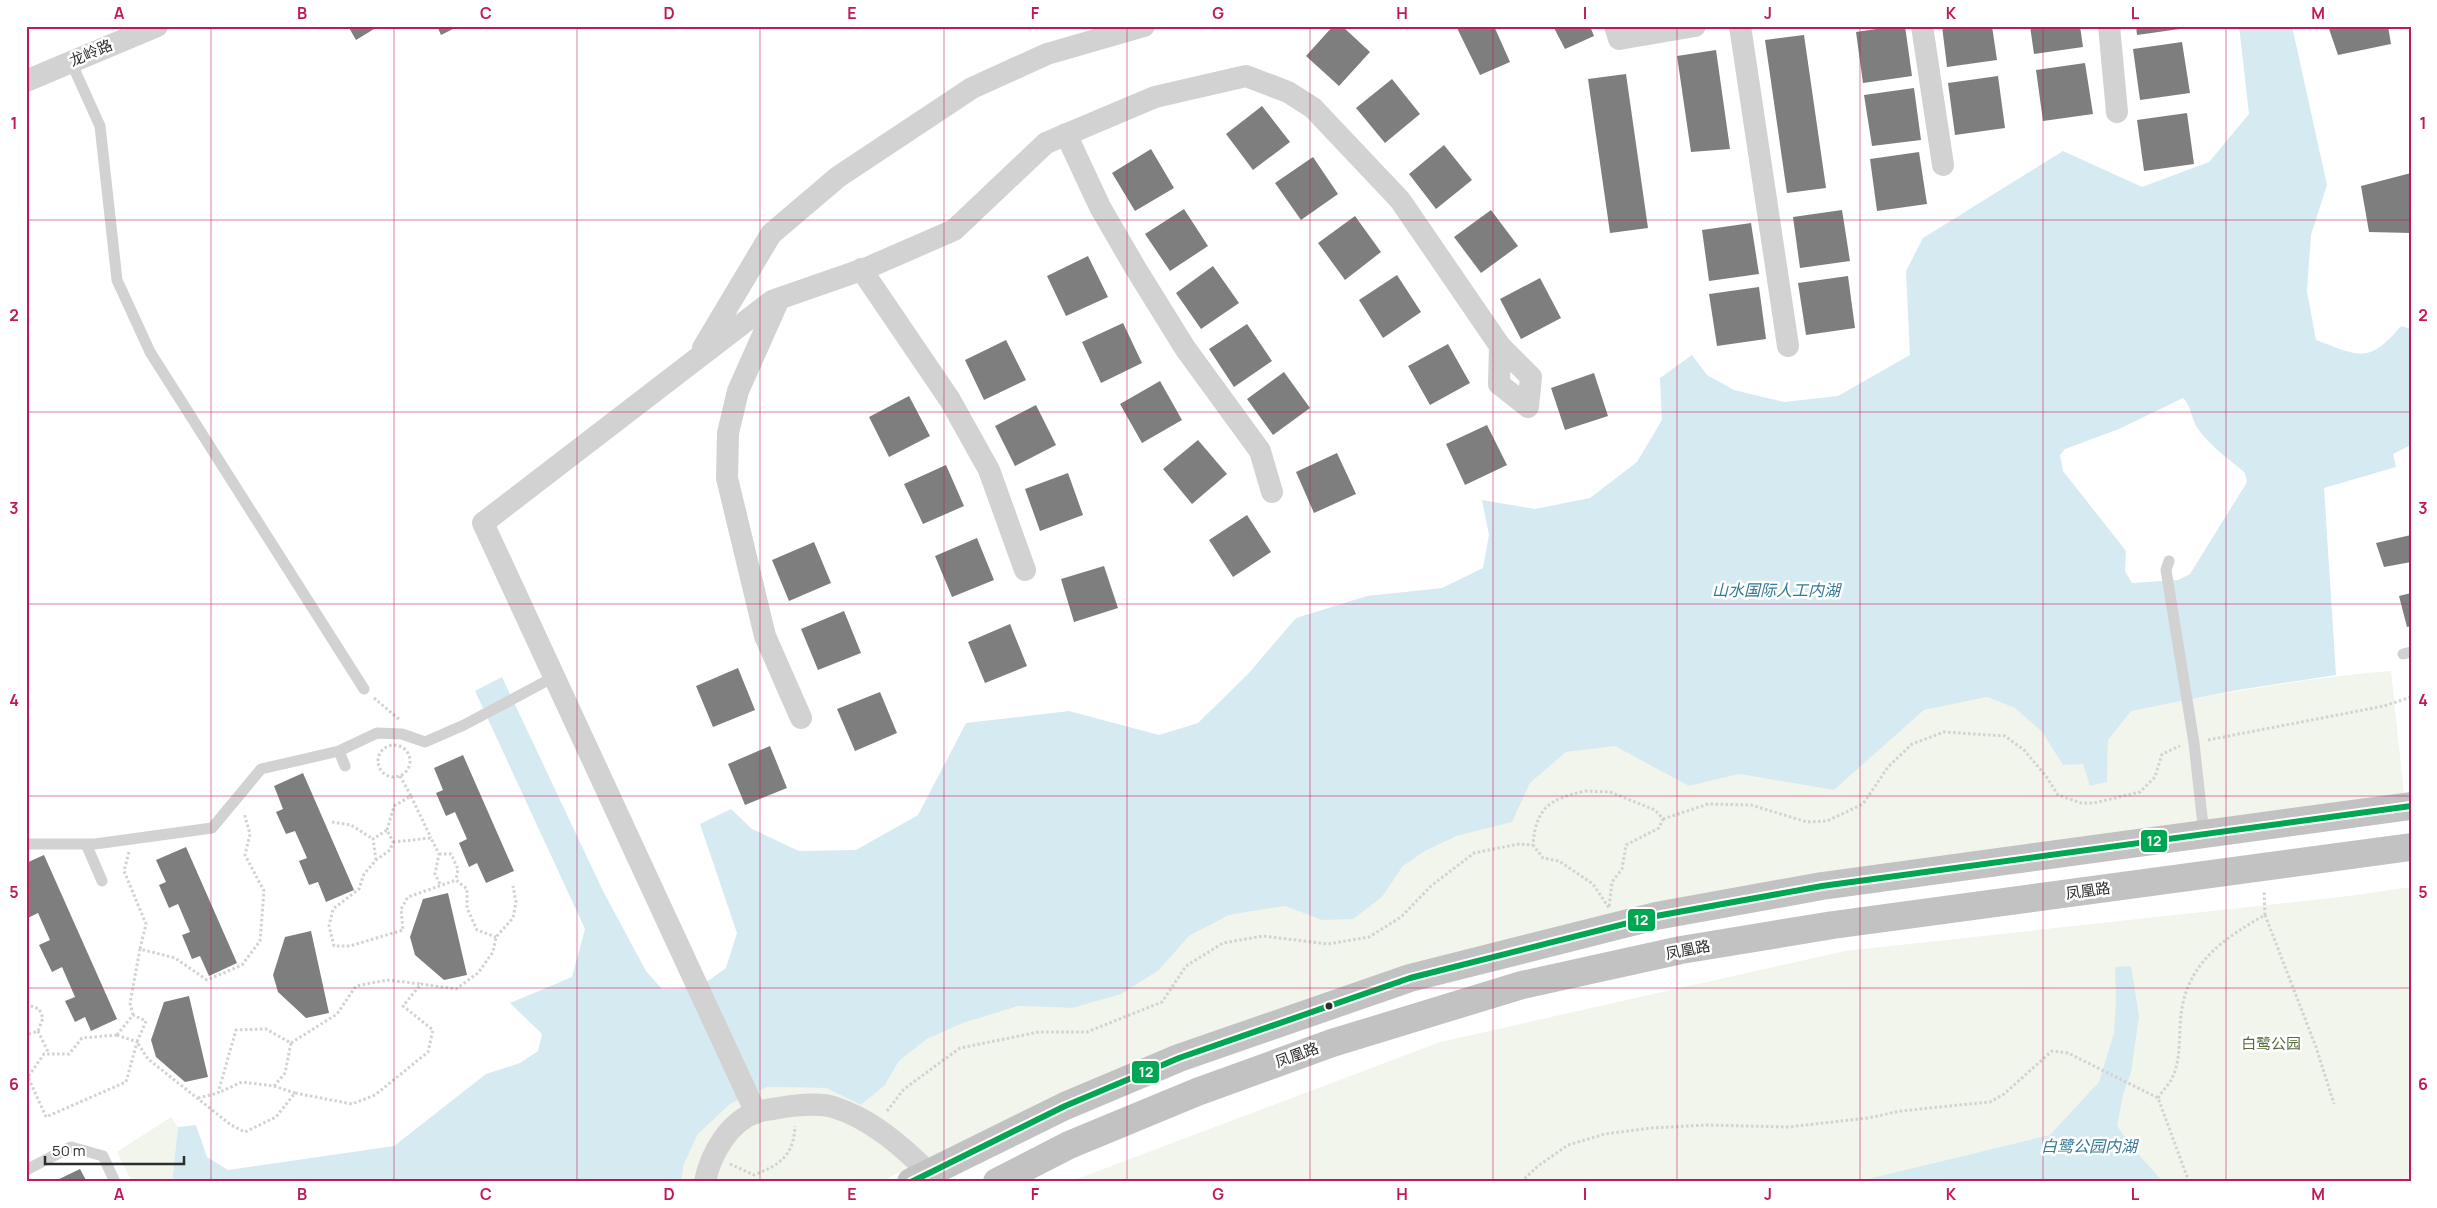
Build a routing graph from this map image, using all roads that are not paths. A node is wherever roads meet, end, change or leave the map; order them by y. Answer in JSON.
{"nodes":[{"id":1,"x":157,"y":26,"type":"edge"},
{"id":2,"x":1144,"y":26,"type":"edge"},
{"id":3,"x":1615,"y":26,"type":"edge"},
{"id":4,"x":1695,"y":26,"type":"edge"},
{"id":5,"x":1740,"y":26,"type":"edge"},
{"id":6,"x":1922,"y":26,"type":"edge"},
{"id":7,"x":2109,"y":26,"type":"edge"},
{"id":8,"x":71,"y":62,"type":"junction"},
{"id":9,"x":26,"y":81,"type":"edge"},
{"id":10,"x":2117,"y":112,"type":"dead end"},
{"id":11,"x":1066,"y":134,"type":"junction"},
{"id":12,"x":1943,"y":165,"type":"dead end"},
{"id":13,"x":861,"y":269,"type":"junction"},
{"id":14,"x":779,"y":298,"type":"junction"},
{"id":15,"x":1500,"y":346,"type":"dead end"},
{"id":16,"x":1788,"y":346,"type":"dead end"},
{"id":17,"x":696,"y":359,"type":"junction"},
{"id":18,"x":1272,"y":492,"type":"dead end"},
{"id":19,"x":2168,"y":565,"type":"dead end"},
{"id":20,"x":1025,"y":570,"type":"dead end"},
{"id":21,"x":554,"y":677,"type":"junction"},
{"id":22,"x":364,"y":689,"type":"road end"},
{"id":23,"x":801,"y":718,"type":"dead end"},
{"id":24,"x":340,"y":751,"type":"junction"},
{"id":25,"x":345,"y":766,"type":"dead end"},
{"id":26,"x":2411,"y":806,"type":"edge"},
{"id":27,"x":2204,"y":835,"type":"junction"},
{"id":28,"x":26,"y":844,"type":"edge"},
{"id":29,"x":86,"y":844,"type":"junction"},
{"id":30,"x":2411,"y":847,"type":"edge"},
{"id":31,"x":102,"y":881,"type":"dead end"},
{"id":32,"x":756,"y":1112,"type":"junction"},
{"id":33,"x":26,"y":1170,"type":"edge"},
{"id":34,"x":920,"y":1177,"type":"edge"},
{"id":35,"x":116,"y":1182,"type":"edge"},
{"id":36,"x":706,"y":1182,"type":"edge"},
{"id":37,"x":997,"y":1182,"type":"edge"}],
"edges":[{"from":1,"to":8,"type":"street","name":"龙岭路"},
{"from":2,"to":17,"type":"street"},
{"from":3,"to":4,"type":"street"},
{"from":5,"to":16,"type":"street"},
{"from":6,"to":12,"type":"street"},
{"from":7,"to":10,"type":"street"},
{"from":8,"to":9,"type":"street","name":"龙岭路"},
{"from":8,"to":22,"type":"lane"},
{"from":11,"to":13,"type":"street"},
{"from":11,"to":15,"type":"street"},
{"from":11,"to":18,"type":"street"},
{"from":13,"to":14,"type":"street"},
{"from":13,"to":20,"type":"street"},
{"from":14,"to":17,"type":"street"},
{"from":14,"to":23,"type":"street"},
{"from":17,"to":21,"type":"street"},
{"from":19,"to":27,"type":"lane"},
{"from":21,"to":24,"type":"lane"},
{"from":21,"to":32,"type":"street"},
{"from":24,"to":25,"type":"lane"},
{"from":24,"to":29,"type":"lane"},
{"from":26,"to":27,"type":"highway"},
{"from":27,"to":34,"type":"highway"},
{"from":28,"to":29,"type":"lane"},
{"from":29,"to":31,"type":"lane"},
{"from":30,"to":37,"type":"highway","name":"凤凰路"},
{"from":32,"to":34,"type":"street"},
{"from":32,"to":36,"type":"street"},
{"from":33,"to":35,"type":"lane"}]}
